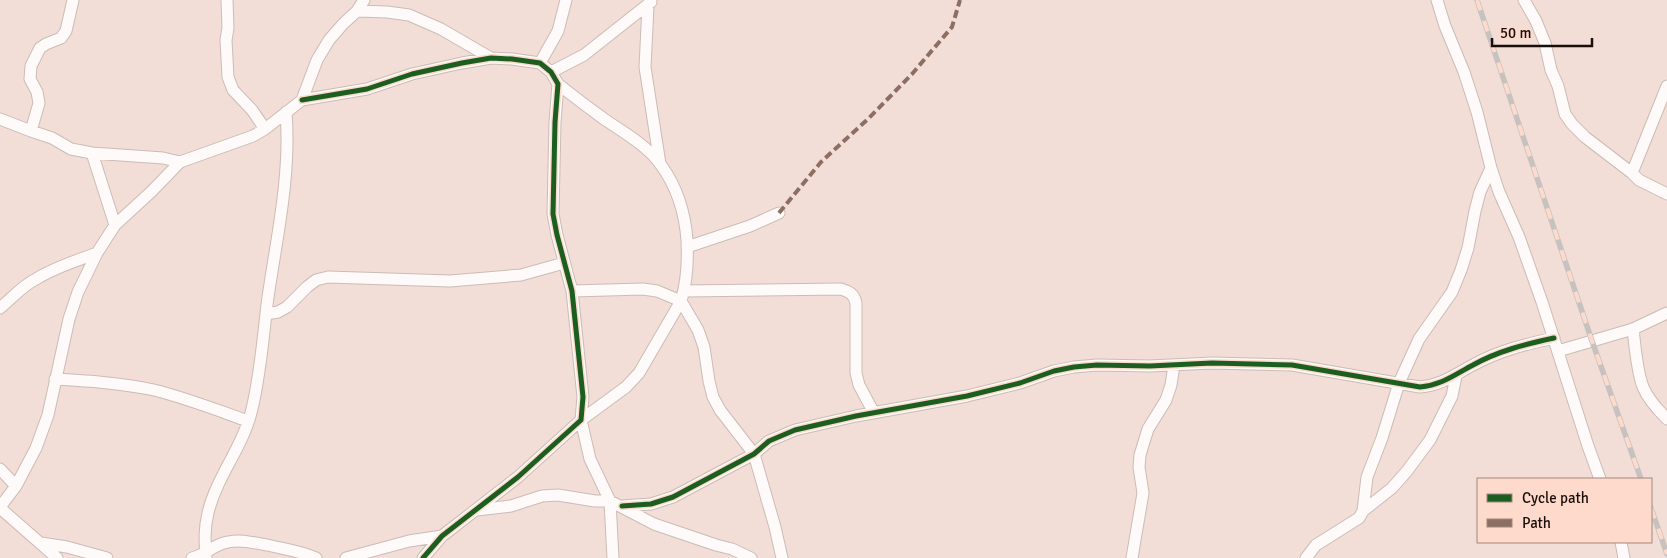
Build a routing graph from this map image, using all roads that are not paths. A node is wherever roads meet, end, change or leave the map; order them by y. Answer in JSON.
{"nodes":[{"id":1,"x":73,"y":0,"type":"edge"},
{"id":2,"x":227,"y":0,"type":"edge"},
{"id":3,"x":364,"y":0,"type":"edge"},
{"id":4,"x":566,"y":0,"type":"edge"},
{"id":5,"x":1437,"y":0,"type":"edge"},
{"id":6,"x":1524,"y":0,"type":"edge"},
{"id":7,"x":650,"y":3,"type":"edge"},
{"id":8,"x":357,"y":11,"type":"junction"},
{"id":9,"x":491,"y":58,"type":"junction"},
{"id":10,"x":540,"y":63,"type":"junction"},
{"id":11,"x":551,"y":72,"type":"junction"},
{"id":12,"x":558,"y":84,"type":"junction"},
{"id":13,"x":1667,"y":86,"type":"edge"},
{"id":14,"x":302,"y":100,"type":"junction"},
{"id":15,"x":286,"y":112,"type":"junction"},
{"id":16,"x":0,"y":119,"type":"edge"},
{"id":17,"x":265,"y":129,"type":"junction"},
{"id":18,"x":31,"y":131,"type":"junction"},
{"id":19,"x":92,"y":153,"type":"junction"},
{"id":20,"x":180,"y":162,"type":"junction"},
{"id":21,"x":660,"y":164,"type":"junction"},
{"id":22,"x":1491,"y":168,"type":"junction"},
{"id":23,"x":1632,"y":173,"type":"junction"},
{"id":24,"x":1667,"y":194,"type":"edge"},
{"id":25,"x":778,"y":213,"type":"dead end"},
{"id":26,"x":115,"y":225,"type":"junction"},
{"id":27,"x":688,"y":247,"type":"junction"},
{"id":28,"x":97,"y":253,"type":"junction"},
{"id":29,"x":564,"y":263,"type":"junction"},
{"id":30,"x":572,"y":291,"type":"junction"},
{"id":31,"x":682,"y":296,"type":"junction"},
{"id":32,"x":0,"y":308,"type":"edge"},
{"id":33,"x":1667,"y":313,"type":"edge"},
{"id":34,"x":266,"y":314,"type":"junction"},
{"id":35,"x":1633,"y":329,"type":"junction"},
{"id":36,"x":1554,"y":338,"type":"junction"},
{"id":37,"x":1558,"y":351,"type":"junction"},
{"id":38,"x":1174,"y":365,"type":"junction"},
{"id":39,"x":1456,"y":376,"type":"junction"},
{"id":40,"x":55,"y":379,"type":"junction"},
{"id":41,"x":1399,"y":383,"type":"junction"},
{"id":42,"x":874,"y":413,"type":"junction"},
{"id":43,"x":1667,"y":419,"type":"edge"},
{"id":44,"x":582,"y":420,"type":"junction"},
{"id":45,"x":248,"y":421,"type":"junction"},
{"id":46,"x":754,"y":454,"type":"junction"},
{"id":47,"x":0,"y":469,"type":"edge"},
{"id":48,"x":1600,"y":478,"type":"edge"},
{"id":49,"x":9,"y":483,"type":"edge"},
{"id":50,"x":610,"y":501,"type":"junction"},
{"id":51,"x":622,"y":506,"type":"junction"},
{"id":52,"x":0,"y":508,"type":"edge"},
{"id":53,"x":475,"y":510,"type":"junction"},
{"id":54,"x":1362,"y":510,"type":"junction"},
{"id":55,"x":442,"y":536,"type":"junction"},
{"id":56,"x":41,"y":543,"type":"junction"},
{"id":57,"x":1621,"y":543,"type":"edge"},
{"id":58,"x":206,"y":556,"type":"edge"},
{"id":59,"x":57,"y":558,"type":"edge"},
{"id":60,"x":107,"y":558,"type":"edge"},
{"id":61,"x":192,"y":558,"type":"edge"},
{"id":62,"x":316,"y":558,"type":"edge"},
{"id":63,"x":346,"y":558,"type":"edge"},
{"id":64,"x":423,"y":558,"type":"edge"},
{"id":65,"x":613,"y":558,"type":"edge"},
{"id":66,"x":750,"y":558,"type":"edge"},
{"id":67,"x":782,"y":558,"type":"edge"},
{"id":68,"x":1132,"y":558,"type":"edge"},
{"id":69,"x":1306,"y":558,"type":"edge"},
{"id":70,"x":1624,"y":558,"type":"edge"}],
"edges":[{"from":1,"to":18,"type":"street"},
{"from":2,"to":17,"type":"street"},
{"from":3,"to":8,"type":"street"},
{"from":4,"to":10,"type":"street"},
{"from":5,"to":22,"type":"street"},
{"from":6,"to":23,"type":"street"},
{"from":7,"to":11,"type":"street"},
{"from":7,"to":21,"type":"street"},
{"from":8,"to":9,"type":"street"},
{"from":8,"to":14,"type":"street"},
{"from":9,"to":10,"type":"street"},
{"from":9,"to":14,"type":"street"},
{"from":10,"to":11,"type":"street"},
{"from":11,"to":12,"type":"street"},
{"from":12,"to":21,"type":"street"},
{"from":12,"to":29,"type":"street"},
{"from":13,"to":23,"type":"street"},
{"from":14,"to":15,"type":"street"},
{"from":15,"to":17,"type":"street"},
{"from":15,"to":34,"type":"street"},
{"from":16,"to":18,"type":"street"},
{"from":17,"to":20,"type":"street"},
{"from":18,"to":19,"type":"street"},
{"from":19,"to":20,"type":"street"},
{"from":19,"to":26,"type":"street"},
{"from":20,"to":26,"type":"street"},
{"from":21,"to":27,"type":"street"},
{"from":22,"to":36,"type":"street"},
{"from":22,"to":41,"type":"street"},
{"from":23,"to":24,"type":"street"},
{"from":25,"to":27,"type":"street"},
{"from":26,"to":28,"type":"street"},
{"from":27,"to":31,"type":"street"},
{"from":28,"to":32,"type":"street"},
{"from":28,"to":40,"type":"street"},
{"from":29,"to":30,"type":"street"},
{"from":29,"to":34,"type":"street"},
{"from":30,"to":31,"type":"street"},
{"from":30,"to":44,"type":"street"},
{"from":31,"to":42,"type":"street"},
{"from":31,"to":44,"type":"street"},
{"from":31,"to":46,"type":"street"},
{"from":33,"to":35,"type":"street"},
{"from":34,"to":45,"type":"street"},
{"from":35,"to":37,"type":"street"},
{"from":35,"to":43,"type":"street"},
{"from":36,"to":37,"type":"street"},
{"from":36,"to":39,"type":"street"},
{"from":37,"to":48,"type":"street"},
{"from":38,"to":41,"type":"street"},
{"from":38,"to":42,"type":"street"},
{"from":38,"to":68,"type":"street"},
{"from":39,"to":41,"type":"street"},
{"from":39,"to":54,"type":"street"},
{"from":40,"to":45,"type":"street"},
{"from":40,"to":49,"type":"street"},
{"from":41,"to":54,"type":"street"},
{"from":42,"to":46,"type":"street"},
{"from":44,"to":50,"type":"street"},
{"from":44,"to":53,"type":"street"},
{"from":45,"to":58,"type":"street"},
{"from":46,"to":51,"type":"street"},
{"from":46,"to":67,"type":"street"},
{"from":47,"to":49,"type":"street"},
{"from":49,"to":52,"type":"street"},
{"from":50,"to":51,"type":"street"},
{"from":50,"to":53,"type":"street"},
{"from":50,"to":65,"type":"street"},
{"from":51,"to":66,"type":"street"},
{"from":52,"to":56,"type":"street"},
{"from":53,"to":55,"type":"street"},
{"from":54,"to":69,"type":"street"},
{"from":55,"to":63,"type":"street"},
{"from":55,"to":64,"type":"street"},
{"from":56,"to":59,"type":"street"},
{"from":56,"to":60,"type":"street"},
{"from":57,"to":70,"type":"street"},
{"from":58,"to":61,"type":"street"},
{"from":58,"to":62,"type":"street"}]}
